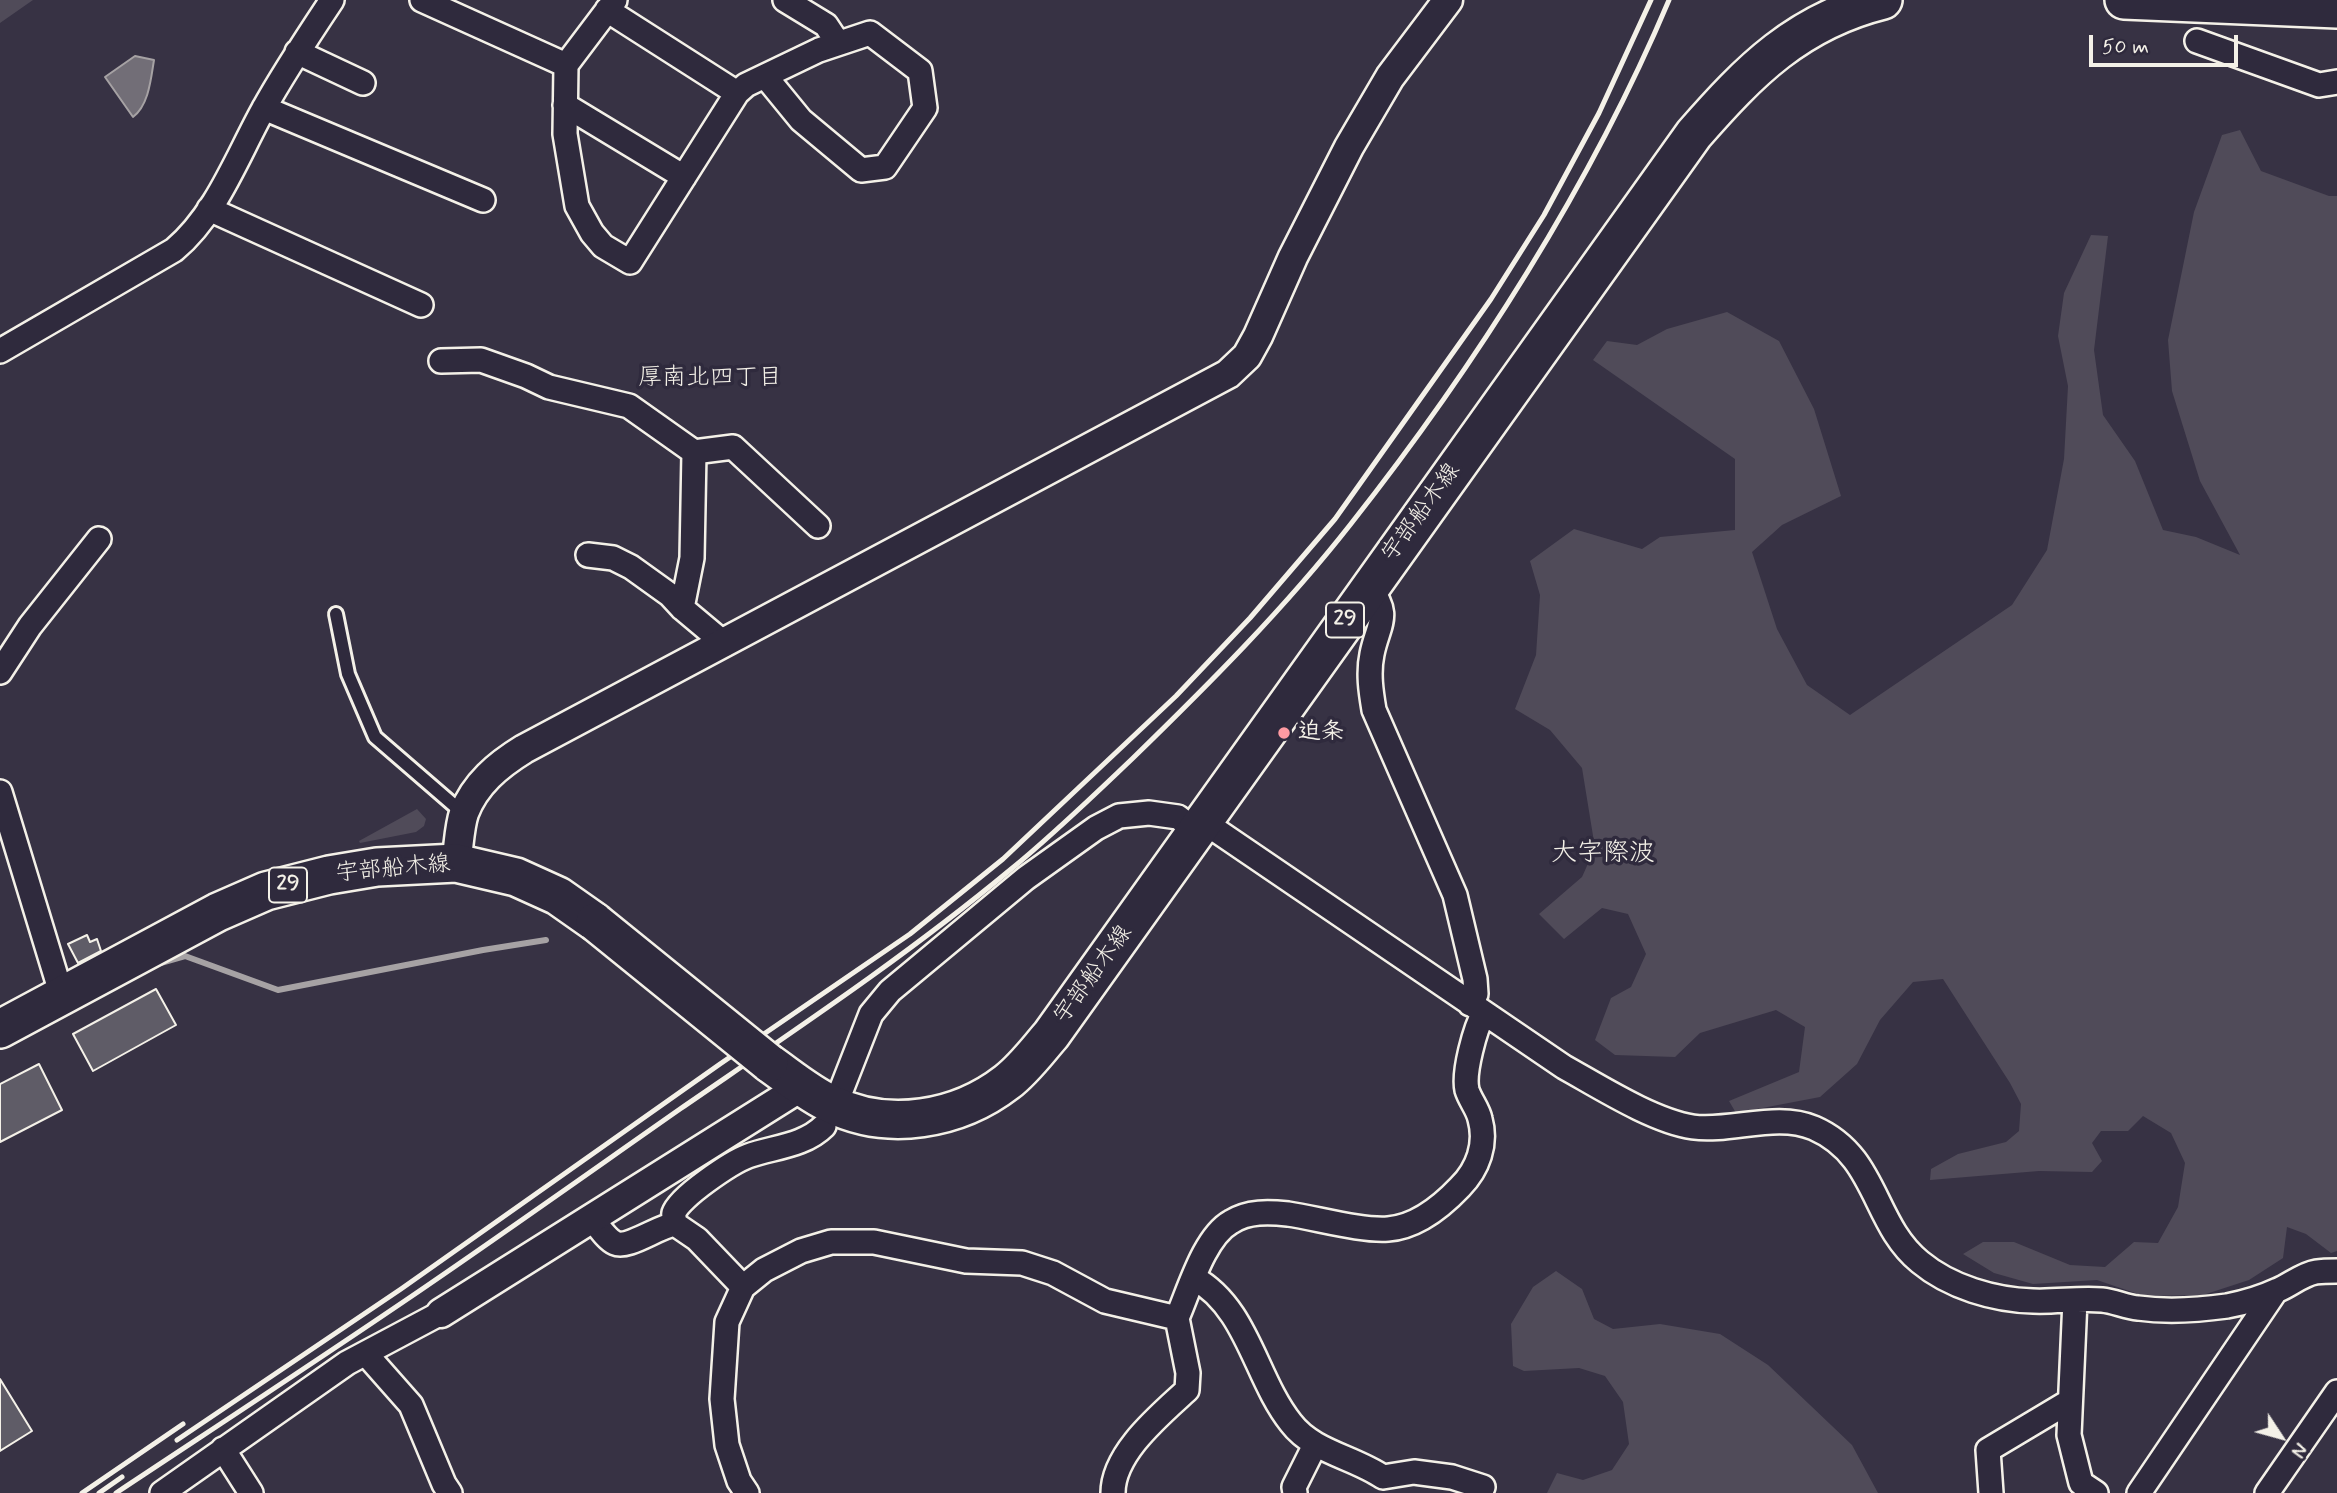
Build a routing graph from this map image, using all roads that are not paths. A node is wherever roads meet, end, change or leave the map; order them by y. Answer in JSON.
{"nodes":[{"id":1,"x":332,"y":0,"type":"edge"},
{"id":2,"x":422,"y":0,"type":"edge"},
{"id":3,"x":785,"y":0,"type":"edge"},
{"id":4,"x":1883,"y":0,"type":"edge"},
{"id":5,"x":2124,"y":0,"type":"edge"},
{"id":6,"x":611,"y":5,"type":"edge"},
{"id":7,"x":1435,"y":5,"type":"edge"},
{"id":8,"x":2337,"y":9,"type":"edge"},
{"id":9,"x":2197,"y":41,"type":"dead end"},
{"id":10,"x":838,"y":43,"type":"junction"},
{"id":11,"x":297,"y":52,"type":"junction"},
{"id":12,"x":566,"y":65,"type":"junction"},
{"id":13,"x":765,"y":76,"type":"junction"},
{"id":14,"x":2337,"y":82,"type":"edge"},
{"id":15,"x":363,"y":83,"type":"dead end"},
{"id":16,"x":737,"y":93,"type":"junction"},
{"id":17,"x":565,"y":105,"type":"junction"},
{"id":18,"x":264,"y":108,"type":"junction"},
{"id":19,"x":684,"y":177,"type":"junction"},
{"id":20,"x":483,"y":200,"type":"dead end"},
{"id":21,"x":209,"y":209,"type":"junction"},
{"id":22,"x":421,"y":305,"type":"dead end"},
{"id":23,"x":0,"y":351,"type":"edge"},
{"id":24,"x":441,"y":361,"type":"dead end"},
{"id":25,"x":694,"y":452,"type":"junction"},
{"id":26,"x":818,"y":526,"type":"dead end"},
{"id":27,"x":99,"y":539,"type":"dead end"},
{"id":28,"x":588,"y":555,"type":"dead end"},
{"id":29,"x":1369,"y":587,"type":"junction"},
{"id":30,"x":682,"y":608,"type":"junction"},
{"id":31,"x":335,"y":614,"type":"dead end"},
{"id":32,"x":724,"y":644,"type":"junction"},
{"id":33,"x":0,"y":672,"type":"edge"},
{"id":34,"x":0,"y":792,"type":"edge"},
{"id":35,"x":464,"y":814,"type":"junction"},
{"id":36,"x":1200,"y":827,"type":"junction"},
{"id":37,"x":8,"y":847,"type":"edge"},
{"id":38,"x":456,"y":863,"type":"junction"},
{"id":39,"x":62,"y":996,"type":"junction"},
{"id":40,"x":1477,"y":1008,"type":"junction"},
{"id":41,"x":0,"y":1029,"type":"edge"},
{"id":42,"x":801,"y":1087,"type":"junction"},
{"id":43,"x":840,"y":1093,"type":"dead end"},
{"id":44,"x":824,"y":1126,"type":"dead end"},
{"id":45,"x":591,"y":1218,"type":"junction"},
{"id":46,"x":675,"y":1224,"type":"junction"},
{"id":47,"x":2337,"y":1271,"type":"edge"},
{"id":48,"x":1194,"y":1278,"type":"junction"},
{"id":49,"x":743,"y":1287,"type":"junction"},
{"id":50,"x":2274,"y":1292,"type":"junction"},
{"id":51,"x":2075,"y":1300,"type":"junction"},
{"id":52,"x":442,"y":1313,"type":"joint"},
{"id":53,"x":1177,"y":1318,"type":"junction"},
{"id":54,"x":366,"y":1354,"type":"junction"},
{"id":55,"x":2337,"y":1392,"type":"edge"},
{"id":56,"x":2070,"y":1401,"type":"junction"},
{"id":57,"x":2330,"y":1417,"type":"edge"},
{"id":58,"x":1315,"y":1445,"type":"junction"},
{"id":59,"x":223,"y":1449,"type":"junction"},
{"id":60,"x":1483,"y":1487,"type":"dead end"},
{"id":61,"x":162,"y":1493,"type":"edge"},
{"id":62,"x":251,"y":1493,"type":"edge"},
{"id":63,"x":450,"y":1493,"type":"edge"},
{"id":64,"x":747,"y":1493,"type":"edge"},
{"id":65,"x":1113,"y":1493,"type":"edge"},
{"id":66,"x":1295,"y":1493,"type":"edge"},
{"id":67,"x":1991,"y":1493,"type":"edge"},
{"id":68,"x":2096,"y":1493,"type":"edge"},
{"id":69,"x":2139,"y":1493,"type":"edge"},
{"id":70,"x":2267,"y":1493,"type":"edge"}],
"edges":[{"from":1,"to":11,"type":"street"},
{"from":2,"to":12,"type":"street"},
{"from":3,"to":10,"type":"street"},
{"from":4,"to":29,"type":"main road","name":"宇部船木線","number":"29"},
{"from":5,"to":8,"type":"main road"},
{"from":6,"to":12,"type":"street"},
{"from":6,"to":16,"type":"street"},
{"from":7,"to":32,"type":"street"},
{"from":9,"to":14,"type":"street"},
{"from":10,"to":13,"type":"street"},
{"from":10,"to":13,"type":"street"},
{"from":11,"to":15,"type":"street"},
{"from":11,"to":18,"type":"street"},
{"from":12,"to":17,"type":"street"},
{"from":13,"to":16,"type":"street"},
{"from":16,"to":19,"type":"street"},
{"from":17,"to":19,"type":"street"},
{"from":17,"to":19,"type":"street"},
{"from":18,"to":20,"type":"street"},
{"from":18,"to":21,"type":"street"},
{"from":21,"to":22,"type":"street"},
{"from":21,"to":23,"type":"street"},
{"from":24,"to":25,"type":"street"},
{"from":25,"to":26,"type":"street"},
{"from":25,"to":30,"type":"street"},
{"from":27,"to":33,"type":"street"},
{"from":28,"to":30,"type":"street"},
{"from":29,"to":36,"type":"main road","name":"宇部船木線","number":"29"},
{"from":29,"to":40,"type":"street"},
{"from":30,"to":32,"type":"street"},
{"from":31,"to":35,"type":"lane"},
{"from":32,"to":35,"type":"street"},
{"from":34,"to":37,"type":"street"},
{"from":35,"to":38,"type":"street"},
{"from":36,"to":40,"type":"street"},
{"from":36,"to":42,"type":"main road","name":"宇部船木線","number":"29"},
{"from":36,"to":43,"type":"street"},
{"from":37,"to":39,"type":"street"},
{"from":38,"to":39,"type":"main road","name":"宇部船木線","number":"29"},
{"from":38,"to":42,"type":"main road","name":"宇部船木線","number":"29","bridge":true},
{"from":39,"to":41,"type":"main road","name":"宇部船木線","number":"29"},
{"from":40,"to":48,"type":"street"},
{"from":40,"to":51,"type":"street"},
{"from":42,"to":45,"type":"street"},
{"from":44,"to":46,"type":"street"},
{"from":45,"to":46,"type":"street"},
{"from":45,"to":52,"type":"street"},
{"from":46,"to":49,"type":"street"},
{"from":47,"to":50,"type":"street"},
{"from":48,"to":53,"type":"street"},
{"from":48,"to":58,"type":"street"},
{"from":49,"to":53,"type":"street"},
{"from":49,"to":64,"type":"street"},
{"from":50,"to":51,"type":"street"},
{"from":50,"to":69,"type":"street"},
{"from":51,"to":56,"type":"street"},
{"from":52,"to":54,"type":"street"},
{"from":53,"to":65,"type":"street"},
{"from":54,"to":59,"type":"street"},
{"from":54,"to":63,"type":"street"},
{"from":55,"to":57,"type":"street"},
{"from":56,"to":67,"type":"street"},
{"from":56,"to":68,"type":"street"},
{"from":57,"to":70,"type":"street"},
{"from":58,"to":60,"type":"street"},
{"from":58,"to":66,"type":"street"},
{"from":59,"to":61,"type":"street"},
{"from":59,"to":62,"type":"street"}]}
